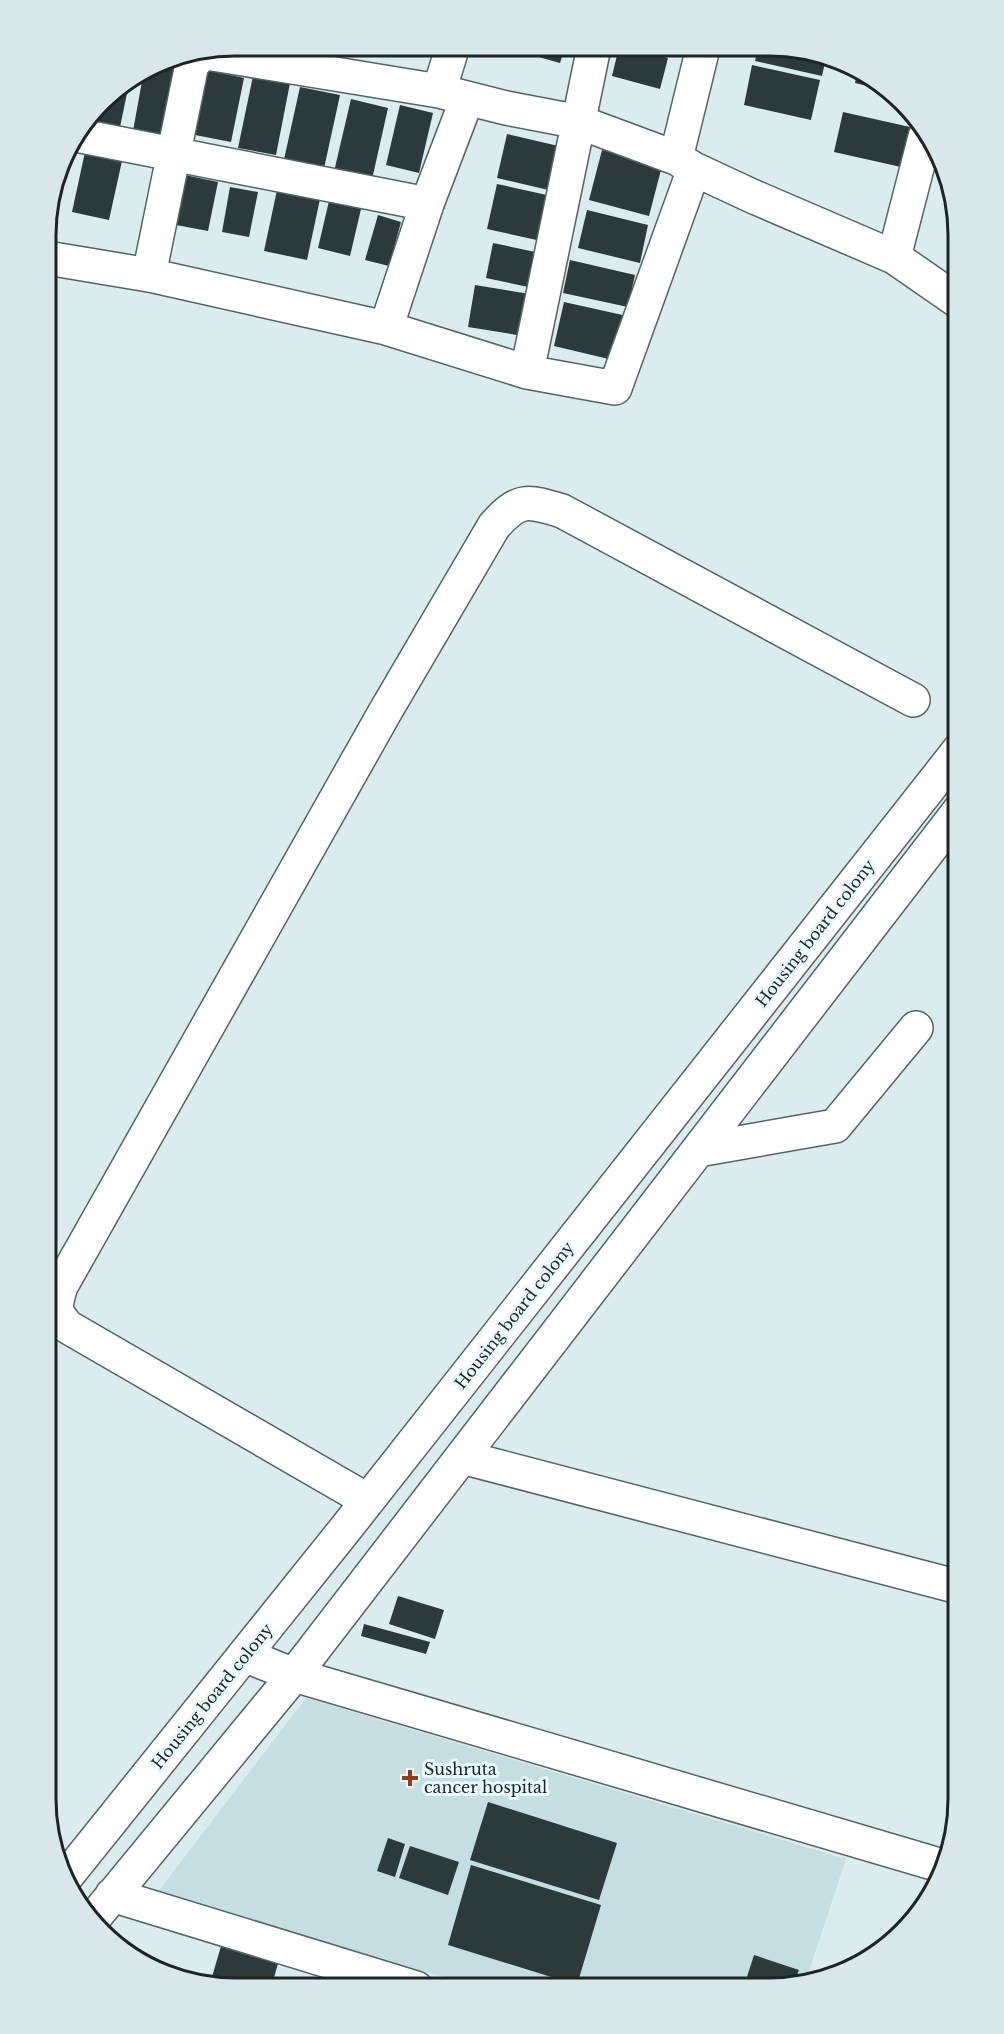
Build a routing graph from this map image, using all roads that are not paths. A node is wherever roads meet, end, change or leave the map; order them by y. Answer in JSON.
{"nodes":[{"id":1,"x":453,"y":55,"type":"edge"},
{"id":2,"x":592,"y":55,"type":"edge"},
{"id":3,"x":702,"y":55,"type":"edge"},
{"id":4,"x":226,"y":56,"type":"edge"},
{"id":5,"x":196,"y":60,"type":"edge"},
{"id":6,"x":453,"y":95,"type":"junction"},
{"id":7,"x":579,"y":122,"type":"junction"},
{"id":8,"x":84,"y":137,"type":"edge"},
{"id":9,"x":923,"y":144,"type":"edge"},
{"id":10,"x":174,"y":155,"type":"junction"},
{"id":11,"x":685,"y":163,"type":"junction"},
{"id":12,"x":427,"y":204,"type":"junction"},
{"id":13,"x":894,"y":257,"type":"junction"},
{"id":14,"x":56,"y":260,"type":"edge"},
{"id":15,"x":149,"y":274,"type":"junction"},
{"id":16,"x":948,"y":295,"type":"edge"},
{"id":17,"x":386,"y":328,"type":"junction"},
{"id":18,"x":527,"y":372,"type":"junction"},
{"id":19,"x":913,"y":700,"type":"dead end"},
{"id":20,"x":948,"y":764,"type":"edge"},
{"id":21,"x":948,"y":825,"type":"edge"},
{"id":22,"x":916,"y":1028,"type":"dead end"},
{"id":23,"x":698,"y":1150,"type":"junction"},
{"id":24,"x":462,"y":1457,"type":"junction"},
{"id":25,"x":367,"y":1500,"type":"junction"},
{"id":26,"x":948,"y":1584,"type":"edge"},
{"id":27,"x":244,"y":1655,"type":"junction"},
{"id":28,"x":294,"y":1675,"type":"junction"},
{"id":29,"x":936,"y":1864,"type":"edge"},
{"id":30,"x":71,"y":1871,"type":"edge"},
{"id":31,"x":103,"y":1906,"type":"edge"},
{"id":32,"x":378,"y":1978,"type":"edge"}],
"edges":[{"from":1,"to":6,"type":"street"},
{"from":2,"to":7,"type":"street"},
{"from":3,"to":11,"type":"street"},
{"from":4,"to":6,"type":"street"},
{"from":5,"to":10,"type":"street"},
{"from":6,"to":7,"type":"street"},
{"from":6,"to":12,"type":"street"},
{"from":7,"to":11,"type":"street"},
{"from":7,"to":18,"type":"street"},
{"from":8,"to":10,"type":"street"},
{"from":9,"to":13,"type":"street"},
{"from":10,"to":12,"type":"street"},
{"from":10,"to":15,"type":"street"},
{"from":11,"to":13,"type":"street"},
{"from":11,"to":18,"type":"street"},
{"from":12,"to":17,"type":"street"},
{"from":13,"to":16,"type":"street"},
{"from":14,"to":15,"type":"street"},
{"from":15,"to":17,"type":"street"},
{"from":17,"to":18,"type":"street"},
{"from":19,"to":25,"type":"street"},
{"from":20,"to":25,"type":"street","name":"Housing board colony"},
{"from":21,"to":23,"type":"street"},
{"from":22,"to":23,"type":"street"},
{"from":23,"to":24,"type":"street"},
{"from":24,"to":26,"type":"street"},
{"from":24,"to":28,"type":"street"},
{"from":25,"to":27,"type":"street","name":"Housing board colony"},
{"from":27,"to":28,"type":"street"},
{"from":27,"to":30,"type":"street","name":"Housing board colony"},
{"from":28,"to":29,"type":"street"},
{"from":28,"to":31,"type":"street"},
{"from":31,"to":32,"type":"street"}]}
